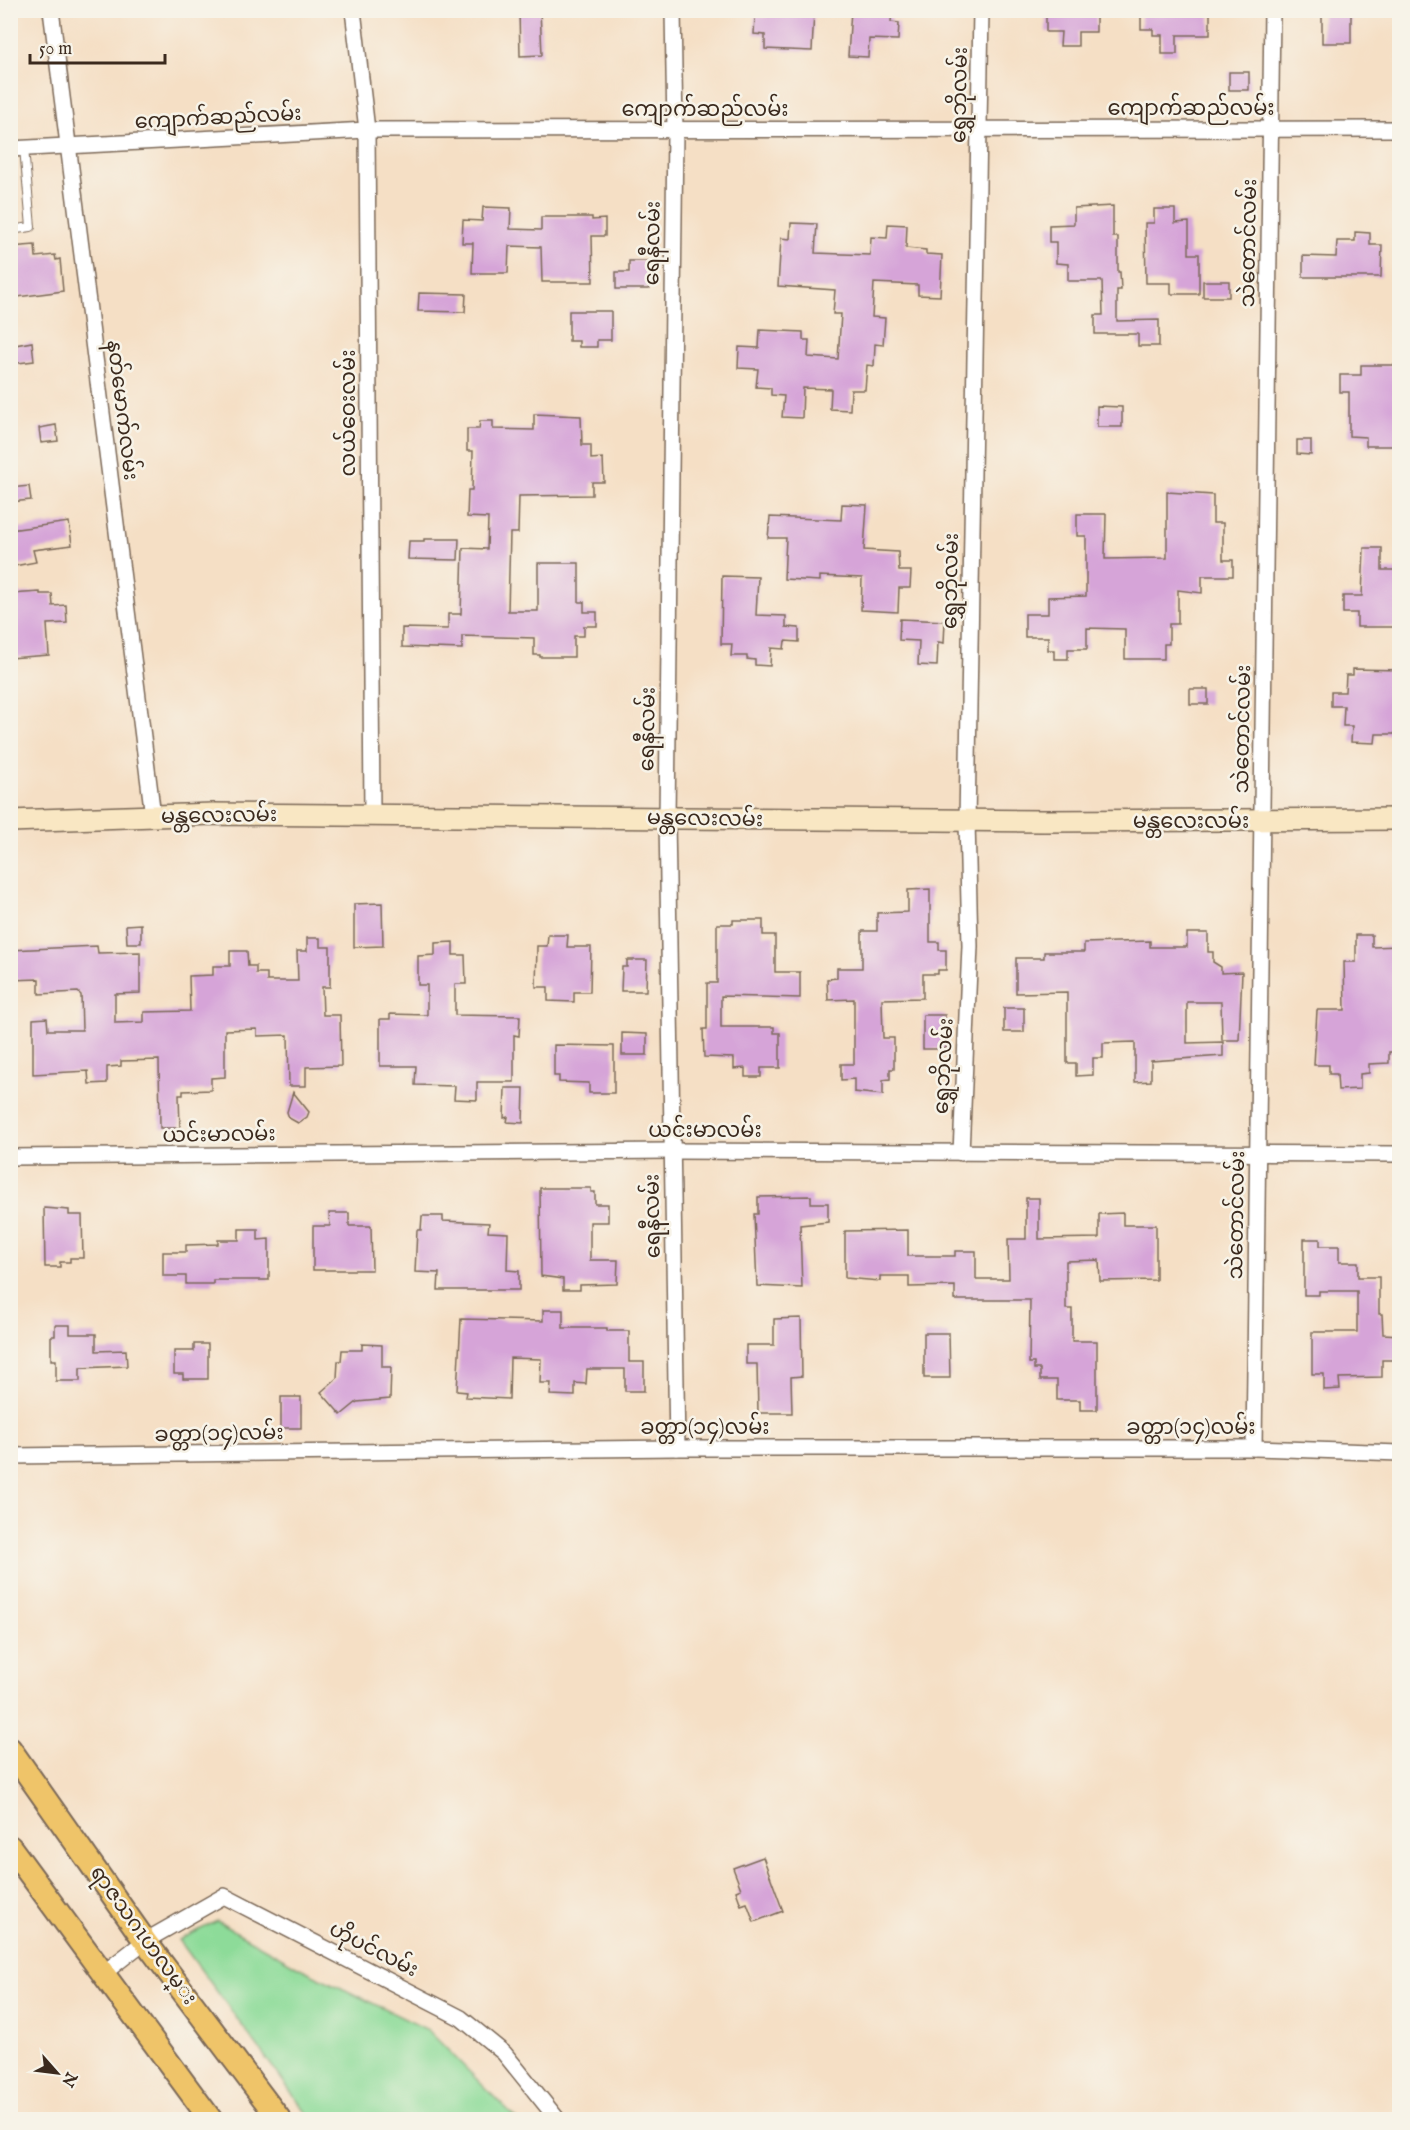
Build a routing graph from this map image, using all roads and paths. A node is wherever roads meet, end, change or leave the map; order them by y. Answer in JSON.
{"nodes":[{"id":1,"x":51,"y":10,"type":"edge"},
{"id":2,"x":353,"y":10,"type":"edge"},
{"id":3,"x":673,"y":10,"type":"edge"},
{"id":4,"x":981,"y":10,"type":"edge"},
{"id":5,"x":1272,"y":10,"type":"edge"},
{"id":6,"x":1271,"y":128,"type":"junction"},
{"id":7,"x":980,"y":129,"type":"junction"},
{"id":8,"x":1400,"y":129,"type":"edge"},
{"id":9,"x":367,"y":130,"type":"junction"},
{"id":10,"x":675,"y":131,"type":"junction"},
{"id":11,"x":68,"y":147,"type":"junction"},
{"id":12,"x":17,"y":149,"type":"edge"},
{"id":13,"x":10,"y":230,"type":"edge"},
{"id":14,"x":372,"y":815,"type":"junction"},
{"id":15,"x":153,"y":816,"type":"junction"},
{"id":16,"x":667,"y":818,"type":"junction"},
{"id":17,"x":1400,"y":819,"type":"edge"},
{"id":18,"x":10,"y":821,"type":"edge"},
{"id":19,"x":967,"y":821,"type":"junction"},
{"id":20,"x":1262,"y":821,"type":"junction"},
{"id":21,"x":672,"y":1151,"type":"junction"},
{"id":22,"x":961,"y":1152,"type":"junction"},
{"id":23,"x":1258,"y":1154,"type":"junction"},
{"id":24,"x":1400,"y":1154,"type":"edge"},
{"id":25,"x":10,"y":1157,"type":"edge"},
{"id":26,"x":677,"y":1448,"type":"junction"},
{"id":27,"x":1254,"y":1448,"type":"junction"},
{"id":28,"x":1400,"y":1453,"type":"edge"},
{"id":29,"x":10,"y":1456,"type":"edge"},
{"id":30,"x":10,"y":1749,"type":"edge"},
{"id":31,"x":10,"y":1847,"type":"edge"},
{"id":32,"x":145,"y":1941,"type":"junction"},
{"id":33,"x":105,"y":1972,"type":"junction"},
{"id":34,"x":211,"y":2120,"type":"edge"},
{"id":35,"x":280,"y":2120,"type":"edge"},
{"id":36,"x":558,"y":2120,"type":"edge"}],
"edges":[{"from":1,"to":11,"type":"street","name":"နတ်မောက်လမ်း"},
{"from":2,"to":9,"type":"street","name":"လယ်ဝေးလမ်း"},
{"from":3,"to":10,"type":"street","name":"ရေနီလမ်း"},
{"from":4,"to":7,"type":"street","name":"ရွှေဘိုလမ်း"},
{"from":5,"to":6,"type":"street","name":"သဲတောင်လမ်း"},
{"from":6,"to":7,"type":"street","name":"ကျောက်ဆည်လမ်း"},
{"from":6,"to":8,"type":"street","name":"ကျောက်ဆည်လမ်း"},
{"from":6,"to":20,"type":"street","name":"သဲတောင်လမ်း"},
{"from":7,"to":10,"type":"street","name":"ကျောက်ဆည်လမ်း"},
{"from":7,"to":19,"type":"street","name":"ရွှေဘိုလမ်း"},
{"from":9,"to":10,"type":"street","name":"ကျောက်ဆည်လမ်း"},
{"from":9,"to":11,"type":"street","name":"ကျောက်ဆည်လမ်း"},
{"from":9,"to":14,"type":"street","name":"လယ်ဝေးလမ်း"},
{"from":10,"to":16,"type":"street","name":"ရေနီလမ်း"},
{"from":11,"to":12,"type":"street","name":"ကျောက်ဆည်လမ်း"},
{"from":11,"to":15,"type":"street","name":"နတ်မောက်လမ်း"},
{"from":12,"to":13,"type":"lane"},
{"from":14,"to":15,"type":"main road","name":"မန္တလေးလမ်း"},
{"from":14,"to":16,"type":"main road","name":"မန္တလေးလမ်း"},
{"from":15,"to":18,"type":"main road","name":"မန္တလေးလမ်း"},
{"from":16,"to":19,"type":"main road","name":"မန္တလေးလမ်း"},
{"from":16,"to":21,"type":"street","name":"ရေနီလမ်း"},
{"from":17,"to":20,"type":"main road","name":"မန္တလေးလမ်း"},
{"from":19,"to":20,"type":"main road","name":"မန္တလေးလမ်း"},
{"from":19,"to":22,"type":"street","name":"ရွှေဘိုလမ်း"},
{"from":20,"to":23,"type":"street","name":"သဲတောင်လမ်း"},
{"from":21,"to":22,"type":"street","name":"ယင်းမာလမ်း"},
{"from":21,"to":25,"type":"street","name":"ယင်းမာလမ်း"},
{"from":21,"to":26,"type":"street","name":"ရေနီလမ်း"},
{"from":22,"to":23,"type":"street","name":"ယင်းမာလမ်း"},
{"from":23,"to":24,"type":"street","name":"ယင်းမာလမ်း"},
{"from":23,"to":27,"type":"street","name":"သဲတောင်လမ်း"},
{"from":26,"to":27,"type":"street","name":"ခတ္တာ(၁၄)လမ်း"},
{"from":26,"to":29,"type":"street","name":"ခတ္တာ(၁၄)လမ်း"},
{"from":27,"to":28,"type":"street","name":"ခတ္တာ(၁၄)လမ်း"},
{"from":30,"to":32,"type":"main road","name":"ရာဇသဂၤဟလမ္း"},
{"from":31,"to":33,"type":"main road"},
{"from":32,"to":33,"type":"street"},
{"from":32,"to":35,"type":"main road","name":"ရာဇသဂၤဟလမ္း"},
{"from":32,"to":36,"type":"street","name":"ဟိုပင်လမ်း"},
{"from":33,"to":34,"type":"main road"}]}
